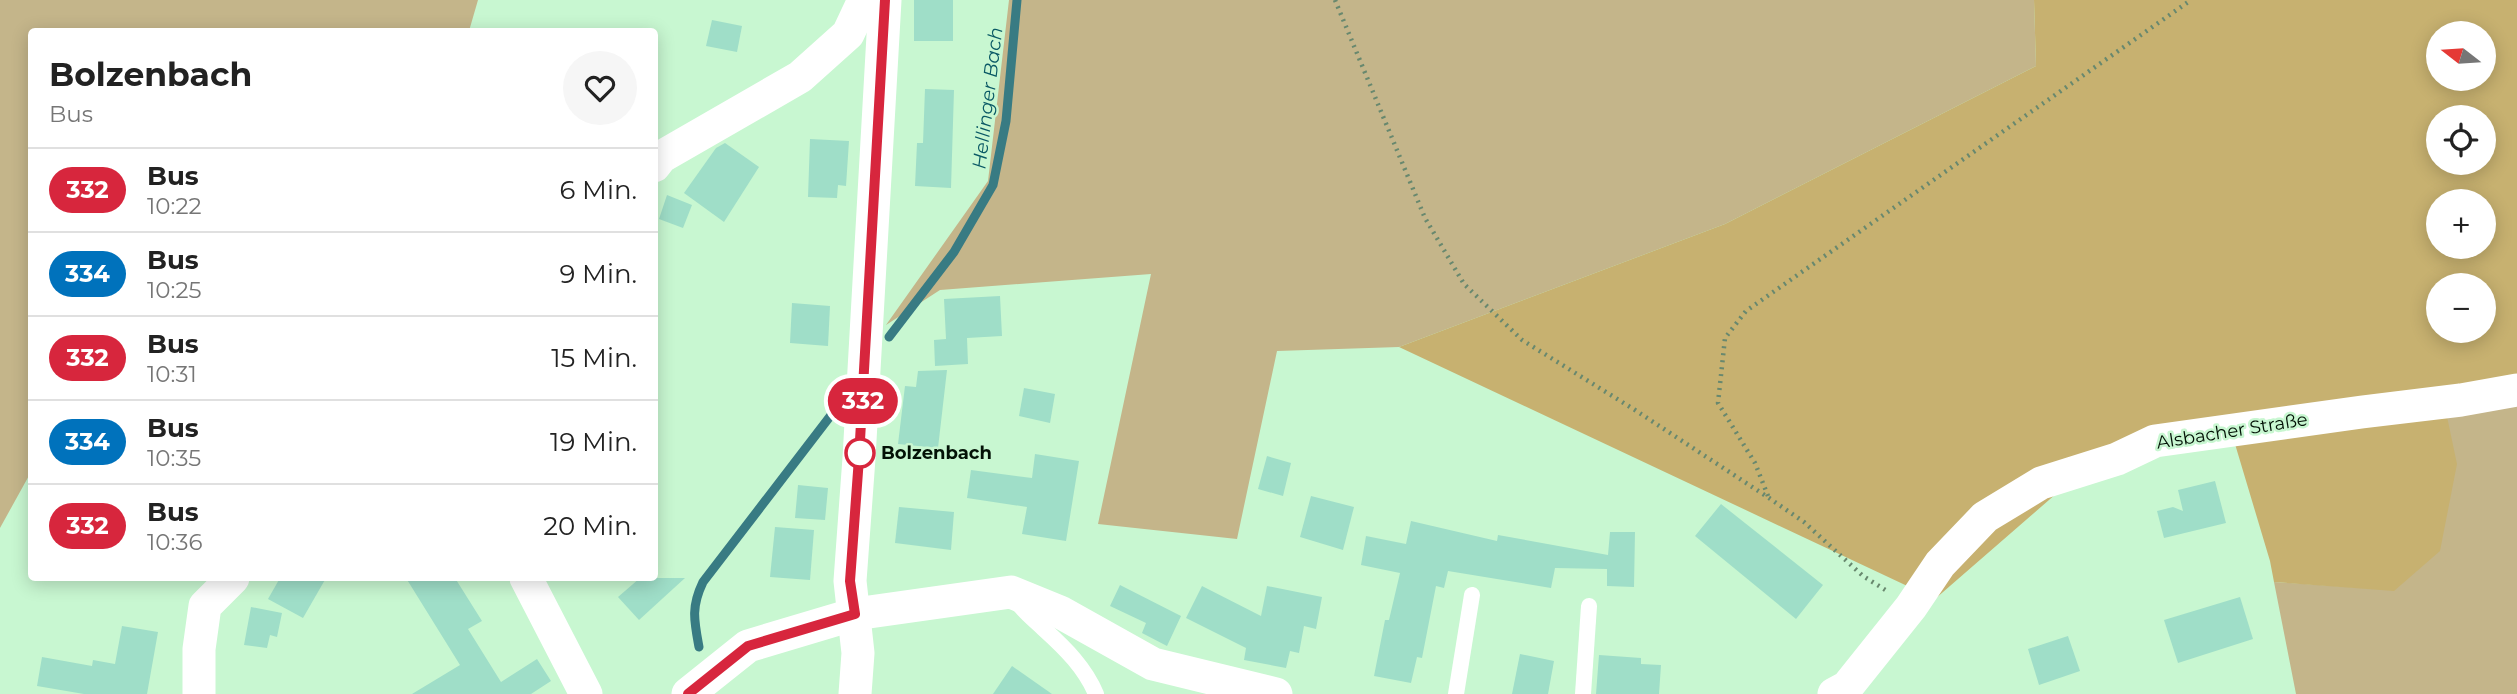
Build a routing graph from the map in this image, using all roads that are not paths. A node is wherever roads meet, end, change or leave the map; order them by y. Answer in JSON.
{"nodes":[{"id":1,"x":864,"y":0,"type":"edge"},
{"id":2,"x":885,"y":0,"type":"edge"},
{"id":3,"x":658,"y":161,"type":"edge"},
{"id":4,"x":2517,"y":390,"type":"edge"},
{"id":5,"x":230,"y":581,"type":"edge"},
{"id":6,"x":528,"y":581,"type":"edge"},
{"id":7,"x":1011,"y":592,"type":"junction"},
{"id":8,"x":1472,"y":595,"type":"dead end"},
{"id":9,"x":1589,"y":606,"type":"dead end"},
{"id":10,"x":855,"y":614,"type":"junction"},
{"id":11,"x":199,"y":694,"type":"edge"},
{"id":12,"x":586,"y":694,"type":"edge"},
{"id":13,"x":688,"y":694,"type":"edge"},
{"id":14,"x":855,"y":694,"type":"edge"},
{"id":15,"x":1096,"y":694,"type":"edge"},
{"id":16,"x":1276,"y":694,"type":"edge"},
{"id":17,"x":1456,"y":694,"type":"edge"},
{"id":18,"x":1583,"y":694,"type":"edge"},
{"id":19,"x":1834,"y":694,"type":"edge"}],
"edges":[{"from":1,"to":3,"type":"street"},
{"from":2,"to":10,"type":"street"},
{"from":4,"to":19,"type":"street","name":"Alsbacher Straße"},
{"from":5,"to":11,"type":"street"},
{"from":6,"to":12,"type":"street"},
{"from":7,"to":10,"type":"street"},
{"from":7,"to":15,"type":"lane"},
{"from":7,"to":16,"type":"street"},
{"from":8,"to":17,"type":"lane"},
{"from":9,"to":18,"type":"lane"},
{"from":10,"to":13,"type":"street"},
{"from":10,"to":14,"type":"street"}]}
